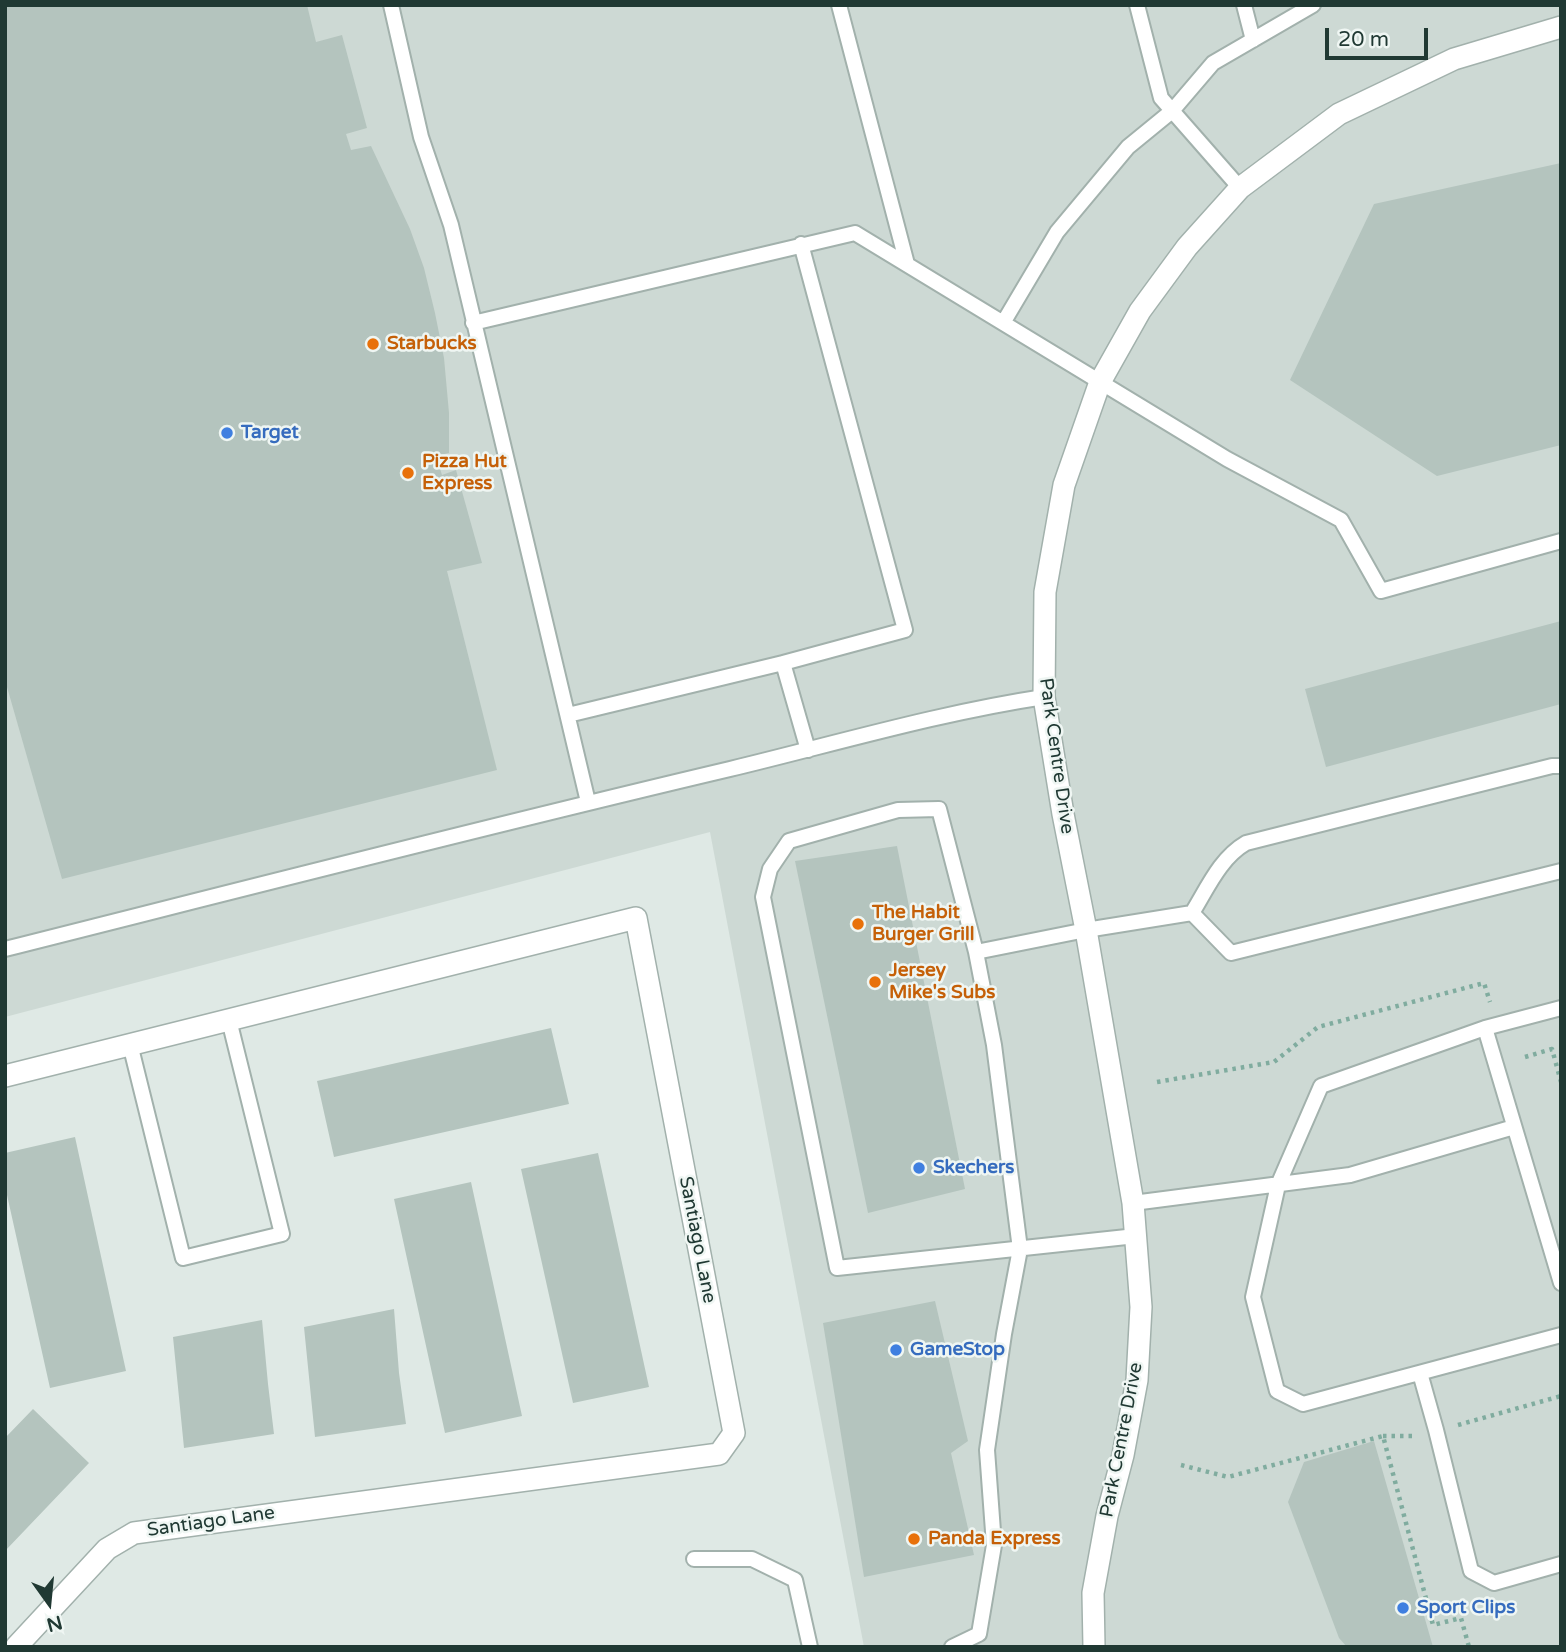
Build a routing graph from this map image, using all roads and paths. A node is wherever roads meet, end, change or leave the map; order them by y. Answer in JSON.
{"nodes":[{"id":1,"x":391,"y":5,"type":"edge"},
{"id":2,"x":839,"y":5,"type":"edge"},
{"id":3,"x":1137,"y":5,"type":"edge"},
{"id":4,"x":1244,"y":5,"type":"edge"},
{"id":5,"x":1312,"y":5,"type":"edge"},
{"id":6,"x":1561,"y":27,"type":"edge"},
{"id":7,"x":1253,"y":40,"type":"junction"},
{"id":8,"x":1172,"y":111,"type":"junction"},
{"id":9,"x":1240,"y":188,"type":"junction"},
{"id":10,"x":800,"y":244,"type":"junction"},
{"id":11,"x":907,"y":264,"type":"junction"},
{"id":12,"x":473,"y":323,"type":"junction"},
{"id":13,"x":1003,"y":323,"type":"junction"},
{"id":14,"x":1100,"y":382,"type":"junction"},
{"id":15,"x":1561,"y":541,"type":"edge"},
{"id":16,"x":783,"y":663,"type":"junction"},
{"id":17,"x":1044,"y":697,"type":"junction"},
{"id":18,"x":568,"y":715,"type":"junction"},
{"id":19,"x":808,"y":750,"type":"junction"},
{"id":20,"x":1561,"y":766,"type":"edge"},
{"id":21,"x":588,"y":802,"type":"junction"},
{"id":22,"x":1561,"y":871,"type":"edge"},
{"id":23,"x":1192,"y":914,"type":"junction"},
{"id":24,"x":1086,"y":930,"type":"junction"},
{"id":25,"x":5,"y":949,"type":"edge"},
{"id":26,"x":976,"y":953,"type":"junction"},
{"id":27,"x":1561,"y":1008,"type":"edge"},
{"id":28,"x":1492,"y":1010,"type":"dead end"},
{"id":29,"x":229,"y":1020,"type":"junction"},
{"id":30,"x":1485,"y":1028,"type":"junction"},
{"id":31,"x":130,"y":1044,"type":"junction"},
{"id":32,"x":1525,"y":1057,"type":"dead end"},
{"id":33,"x":5,"y":1076,"type":"edge"},
{"id":34,"x":1157,"y":1082,"type":"dead end"},
{"id":35,"x":1561,"y":1082,"type":"edge"},
{"id":36,"x":1514,"y":1127,"type":"junction"},
{"id":37,"x":1278,"y":1185,"type":"junction"},
{"id":38,"x":1133,"y":1203,"type":"junction"},
{"id":39,"x":1136,"y":1236,"type":"junction"},
{"id":40,"x":1020,"y":1249,"type":"junction"},
{"id":41,"x":1561,"y":1283,"type":"edge"},
{"id":42,"x":1561,"y":1335,"type":"edge"},
{"id":43,"x":1420,"y":1373,"type":"junction"},
{"id":44,"x":1561,"y":1396,"type":"edge"},
{"id":45,"x":1457,"y":1425,"type":"dead end"},
{"id":46,"x":1383,"y":1436,"type":"junction"},
{"id":47,"x":1413,"y":1436,"type":"dead end"},
{"id":48,"x":1181,"y":1465,"type":"dead end"},
{"id":49,"x":694,"y":1559,"type":"dead end"},
{"id":50,"x":1561,"y":1564,"type":"edge"},
{"id":51,"x":16,"y":1647,"type":"edge"},
{"id":52,"x":810,"y":1647,"type":"edge"},
{"id":53,"x":952,"y":1647,"type":"edge"},
{"id":54,"x":1094,"y":1647,"type":"edge"},
{"id":55,"x":1469,"y":1647,"type":"edge"}],
"edges":[{"from":1,"to":12,"type":"lane"},
{"from":2,"to":11,"type":"lane"},
{"from":3,"to":8,"type":"lane"},
{"from":4,"to":7,"type":"lane"},
{"from":5,"to":7,"type":"lane"},
{"from":6,"to":9,"type":"street","name":"Park Centre Drive"},
{"from":7,"to":8,"type":"lane"},
{"from":8,"to":9,"type":"lane"},
{"from":8,"to":13,"type":"lane"},
{"from":9,"to":14,"type":"street","name":"Park Centre Drive"},
{"from":10,"to":11,"type":"lane"},
{"from":10,"to":12,"type":"lane"},
{"from":10,"to":16,"type":"lane"},
{"from":11,"to":13,"type":"lane"},
{"from":12,"to":18,"type":"lane"},
{"from":13,"to":14,"type":"lane"},
{"from":14,"to":15,"type":"lane"},
{"from":14,"to":17,"type":"street","name":"Park Centre Drive"},
{"from":16,"to":18,"type":"lane"},
{"from":16,"to":19,"type":"lane"},
{"from":17,"to":19,"type":"lane"},
{"from":17,"to":24,"type":"street","name":"Park Centre Drive"},
{"from":18,"to":21,"type":"lane"},
{"from":19,"to":21,"type":"lane"},
{"from":20,"to":23,"type":"lane"},
{"from":21,"to":25,"type":"lane"},
{"from":22,"to":23,"type":"lane"},
{"from":23,"to":24,"type":"lane"},
{"from":24,"to":26,"type":"lane"},
{"from":24,"to":38,"type":"street","name":"Park Centre Drive"},
{"from":26,"to":40,"type":"lane"},
{"from":26,"to":40,"type":"lane"},
{"from":27,"to":30,"type":"lane"},
{"from":28,"to":34,"type":"path"},
{"from":29,"to":31,"type":"street","name":"Santiago Lane"},
{"from":29,"to":31,"type":"lane"},
{"from":29,"to":51,"type":"street","name":"Santiago Lane"},
{"from":30,"to":36,"type":"lane"},
{"from":30,"to":37,"type":"lane"},
{"from":31,"to":33,"type":"street","name":"Santiago Lane"},
{"from":32,"to":35,"type":"path"},
{"from":36,"to":37,"type":"lane"},
{"from":36,"to":41,"type":"lane"},
{"from":37,"to":38,"type":"lane"},
{"from":37,"to":43,"type":"lane"},
{"from":38,"to":39,"type":"street","name":"Park Centre Drive"},
{"from":39,"to":40,"type":"lane"},
{"from":39,"to":54,"type":"street","name":"Park Centre Drive"},
{"from":40,"to":53,"type":"lane"},
{"from":42,"to":43,"type":"lane"},
{"from":43,"to":50,"type":"lane"},
{"from":44,"to":45,"type":"path"},
{"from":46,"to":47,"type":"path"},
{"from":46,"to":48,"type":"path"},
{"from":46,"to":55,"type":"path"},
{"from":49,"to":52,"type":"lane"}]}
